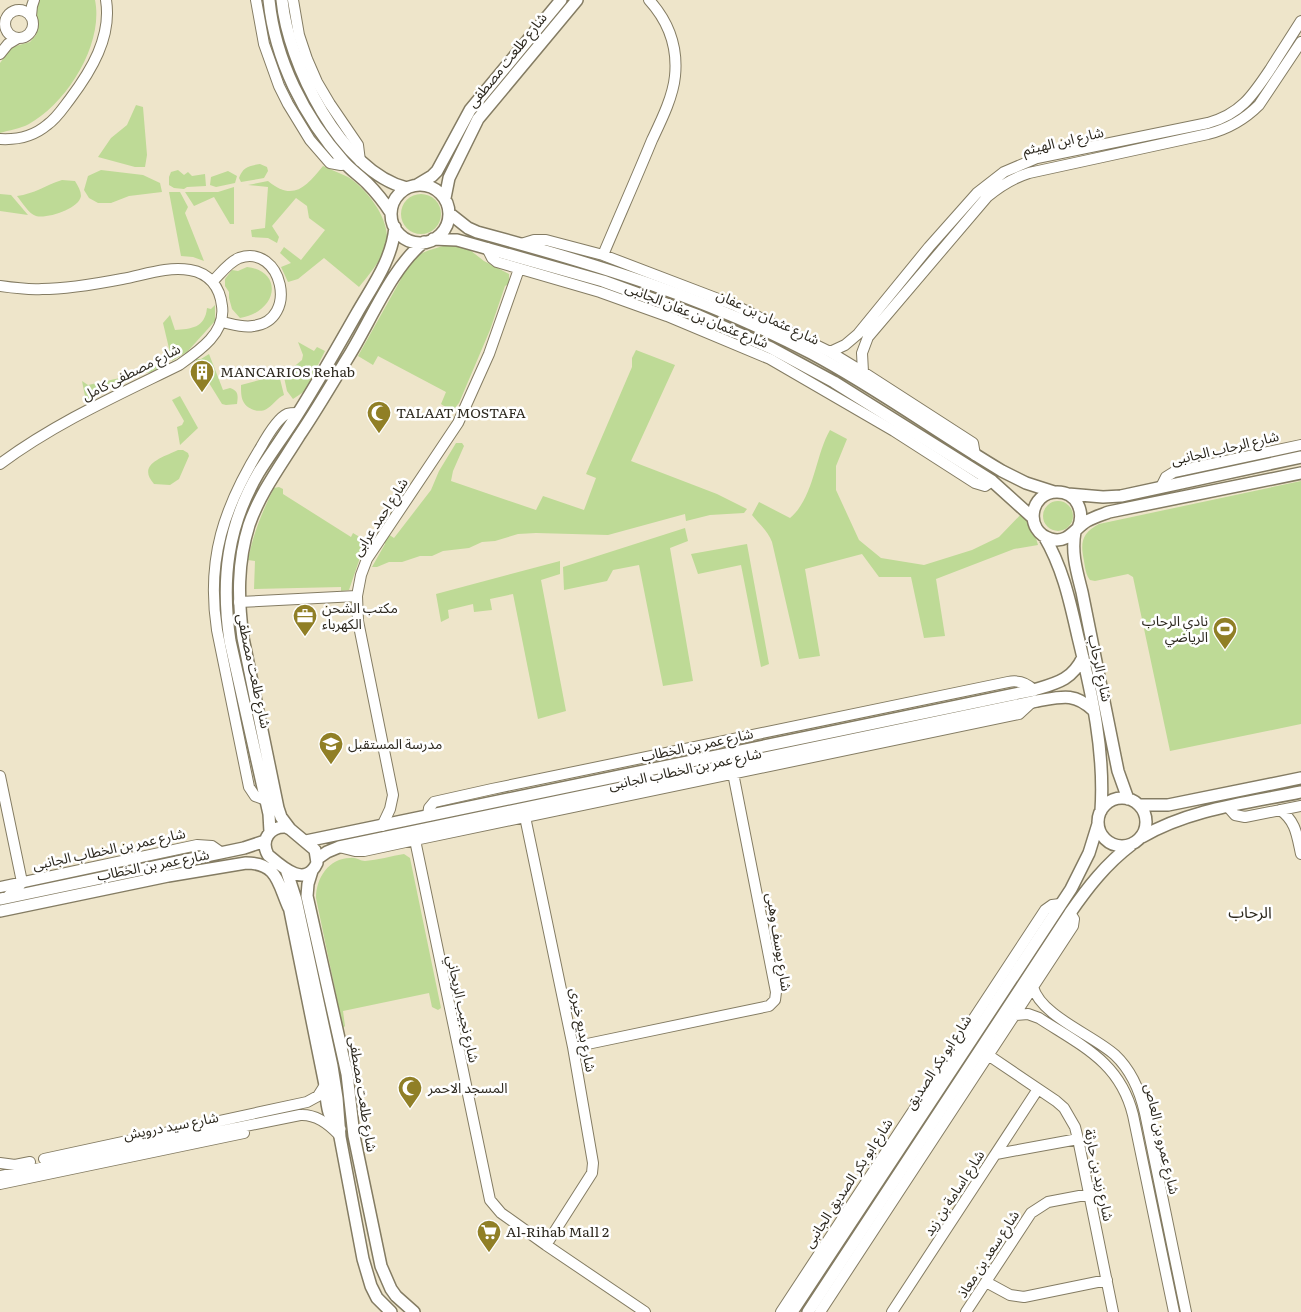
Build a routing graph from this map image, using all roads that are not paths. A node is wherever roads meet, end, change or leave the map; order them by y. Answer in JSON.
{"nodes":[{"id":1,"x":34,"y":0,"type":"edge"},
{"id":2,"x":106,"y":0,"type":"edge"},
{"id":3,"x":256,"y":0,"type":"edge"},
{"id":4,"x":269,"y":0,"type":"edge"},
{"id":5,"x":282,"y":0,"type":"edge"},
{"id":6,"x":292,"y":0,"type":"edge"},
{"id":7,"x":560,"y":0,"type":"edge"},
{"id":8,"x":577,"y":0,"type":"edge"},
{"id":9,"x":649,"y":0,"type":"edge"},
{"id":10,"x":19,"y":5,"type":"edge"},
{"id":11,"x":3,"y":14,"type":"edge"},
{"id":12,"x":31,"y":16,"type":"junction"},
{"id":13,"x":1301,"y":21,"type":"edge"},
{"id":14,"x":3,"y":31,"type":"edge"},
{"id":15,"x":18,"y":38,"type":"junction"},
{"id":16,"x":1301,"y":42,"type":"edge"},
{"id":17,"x":0,"y":54,"type":"edge"},
{"id":18,"x":0,"y":139,"type":"edge"},
{"id":19,"x":1129,"y":145,"type":"junction"},
{"id":20,"x":360,"y":160,"type":"junction"},
{"id":21,"x":346,"y":164,"type":"junction"},
{"id":22,"x":412,"y":186,"type":"junction"},
{"id":23,"x":445,"y":198,"type":"junction"},
{"id":24,"x":391,"y":213,"type":"junction"},
{"id":25,"x":450,"y":213,"type":"junction"},
{"id":26,"x":395,"y":227,"type":"junction"},
{"id":27,"x":429,"y":241,"type":"junction"},
{"id":28,"x":521,"y":244,"type":"junction"},
{"id":29,"x":487,"y":248,"type":"junction"},
{"id":30,"x":603,"y":256,"type":"junction"},
{"id":31,"x":519,"y":269,"type":"junction"},
{"id":32,"x":213,"y":281,"type":"junction"},
{"id":33,"x":0,"y":286,"type":"edge"},
{"id":34,"x":222,"y":322,"type":"junction"},
{"id":35,"x":830,"y":352,"type":"junction"},
{"id":36,"x":841,"y":370,"type":"junction"},
{"id":37,"x":863,"y":372,"type":"junction"},
{"id":38,"x":834,"y":382,"type":"junction"},
{"id":39,"x":298,"y":412,"type":"junction"},
{"id":40,"x":1301,"y":445,"type":"edge"},
{"id":41,"x":976,"y":455,"type":"junction"},
{"id":42,"x":1301,"y":457,"type":"edge"},
{"id":43,"x":0,"y":464,"type":"edge"},
{"id":44,"x":1301,"y":473,"type":"edge"},
{"id":45,"x":992,"y":482,"type":"junction"},
{"id":46,"x":1160,"y":487,"type":"junction"},
{"id":47,"x":1054,"y":492,"type":"junction"},
{"id":48,"x":1068,"y":494,"type":"junction"},
{"id":49,"x":1033,"y":518,"type":"junction"},
{"id":50,"x":1076,"y":530,"type":"junction"},
{"id":51,"x":1044,"y":536,"type":"junction"},
{"id":52,"x":357,"y":596,"type":"junction"},
{"id":53,"x":239,"y":602,"type":"junction"},
{"id":54,"x":1083,"y":657,"type":"junction"},
{"id":55,"x":1034,"y":690,"type":"junction"},
{"id":56,"x":1032,"y":702,"type":"junction"},
{"id":57,"x":1094,"y":710,"type":"junction"},
{"id":58,"x":261,"y":722,"type":"junction"},
{"id":59,"x":249,"y":725,"type":"junction"},
{"id":60,"x":678,"y":764,"type":"junction"},
{"id":61,"x":733,"y":773,"type":"junction"},
{"id":62,"x":0,"y":776,"type":"edge"},
{"id":63,"x":681,"y":776,"type":"junction"},
{"id":64,"x":1301,"y":778,"type":"edge"},
{"id":65,"x":1301,"y":792,"type":"edge"},
{"id":66,"x":1128,"y":799,"type":"junction"},
{"id":67,"x":266,"y":800,"type":"junction"},
{"id":68,"x":1139,"y":805,"type":"junction"},
{"id":69,"x":1301,"y":806,"type":"edge"},
{"id":70,"x":1228,"y":807,"type":"junction"},
{"id":71,"x":1280,"y":810,"type":"junction"},
{"id":72,"x":1101,"y":811,"type":"junction"},
{"id":73,"x":524,"y":812,"type":"junction"},
{"id":74,"x":428,"y":816,"type":"junction"},
{"id":75,"x":1098,"y":824,"type":"junction"},
{"id":76,"x":382,"y":826,"type":"junction"},
{"id":77,"x":290,"y":829,"type":"junction"},
{"id":78,"x":268,"y":836,"type":"junction"},
{"id":79,"x":1142,"y":837,"type":"junction"},
{"id":80,"x":415,"y":840,"type":"junction"},
{"id":81,"x":306,"y":841,"type":"junction"},
{"id":82,"x":1131,"y":845,"type":"junction"},
{"id":83,"x":339,"y":847,"type":"junction"},
{"id":84,"x":222,"y":853,"type":"junction"},
{"id":85,"x":1301,"y":854,"type":"edge"},
{"id":86,"x":317,"y":859,"type":"junction"},
{"id":87,"x":276,"y":862,"type":"junction"},
{"id":88,"x":286,"y":869,"type":"junction"},
{"id":89,"x":312,"y":870,"type":"junction"},
{"id":90,"x":22,"y":882,"type":"junction"},
{"id":91,"x":0,"y":887,"type":"edge"},
{"id":92,"x":4,"y":898,"type":"edge"},
{"id":93,"x":1060,"y":904,"type":"junction"},
{"id":94,"x":289,"y":908,"type":"junction"},
{"id":95,"x":0,"y":911,"type":"edge"},
{"id":96,"x":1070,"y":913,"type":"junction"},
{"id":97,"x":1033,"y":987,"type":"junction"},
{"id":98,"x":1015,"y":1014,"type":"junction"},
{"id":99,"x":573,"y":1047,"type":"junction"},
{"id":100,"x":988,"y":1056,"type":"junction"},
{"id":101,"x":325,"y":1085,"type":"junction"},
{"id":102,"x":1038,"y":1089,"type":"junction"},
{"id":103,"x":340,"y":1133,"type":"junction"},
{"id":104,"x":1078,"y":1139,"type":"junction"},
{"id":105,"x":996,"y":1154,"type":"junction"},
{"id":106,"x":87,"y":1161,"type":"junction"},
{"id":107,"x":0,"y":1163,"type":"edge"},
{"id":108,"x":0,"y":1176,"type":"edge"},
{"id":109,"x":0,"y":1184,"type":"edge"},
{"id":110,"x":1090,"y":1194,"type":"junction"},
{"id":111,"x":373,"y":1230,"type":"junction"},
{"id":112,"x":358,"y":1233,"type":"junction"},
{"id":113,"x":546,"y":1245,"type":"junction"},
{"id":114,"x":1172,"y":1246,"type":"junction"},
{"id":115,"x":1161,"y":1249,"type":"junction"},
{"id":116,"x":1176,"y":1262,"type":"junction"},
{"id":117,"x":824,"y":1264,"type":"junction"},
{"id":118,"x":1164,"y":1264,"type":"junction"},
{"id":119,"x":834,"y":1271,"type":"junction"},
{"id":120,"x":1107,"y":1280,"type":"junction"},
{"id":121,"x":986,"y":1282,"type":"junction"},
{"id":122,"x":391,"y":1312,"type":"edge"},
{"id":123,"x":414,"y":1312,"type":"edge"},
{"id":124,"x":645,"y":1312,"type":"edge"},
{"id":125,"x":781,"y":1312,"type":"edge"},
{"id":126,"x":792,"y":1312,"type":"edge"},
{"id":127,"x":808,"y":1312,"type":"edge"},
{"id":128,"x":820,"y":1312,"type":"edge"},
{"id":129,"x":892,"y":1312,"type":"edge"},
{"id":130,"x":966,"y":1312,"type":"edge"},
{"id":131,"x":1113,"y":1312,"type":"edge"},
{"id":132,"x":1174,"y":1312,"type":"edge"},
{"id":133,"x":1186,"y":1312,"type":"edge"}],
"edges":[{"from":1,"to":12,"type":"street"},
{"from":2,"to":18,"type":"street"},
{"from":3,"to":21,"type":"street"},
{"from":4,"to":21,"type":"street"},
{"from":5,"to":20,"type":"street"},
{"from":6,"to":20,"type":"street"},
{"from":7,"to":22,"type":"street","name":"شارع طلعت مصطفى"},
{"from":8,"to":23,"type":"street","name":"شارع طلعت مصطفى"},
{"from":9,"to":30,"type":"street"},
{"from":10,"to":11,"type":"street"},
{"from":10,"to":12,"type":"street"},
{"from":11,"to":14,"type":"street"},
{"from":12,"to":15,"type":"street"},
{"from":13,"to":19,"type":"street","name":"شارع ابن الهيثم"},
{"from":14,"to":15,"type":"street"},
{"from":15,"to":17,"type":"street"},
{"from":16,"to":19,"type":"street","name":"شارع ابن الهيثم"},
{"from":19,"to":35,"type":"street","name":"شارع ابن الهيثم"},
{"from":19,"to":37,"type":"street","name":"شارع ابن الهيثم"},
{"from":20,"to":22,"type":"street"},
{"from":21,"to":24,"type":"street"},
{"from":22,"to":23,"type":"street"},
{"from":22,"to":24,"type":"street"},
{"from":23,"to":25,"type":"street"},
{"from":24,"to":26,"type":"street"},
{"from":25,"to":27,"type":"street"},
{"from":25,"to":28,"type":"street","name":"شارع عثمان بن عفان"},
{"from":26,"to":27,"type":"street"},
{"from":26,"to":39,"type":"street","name":"شارع طلعت مصطفى"},
{"from":27,"to":29,"type":"street","name":"شارع عثمان بن عفان"},
{"from":27,"to":53,"type":"street","name":"شارع طلعت مصطفى"},
{"from":28,"to":30,"type":"street","name":"شارع عثمان بن عفان الجانبى"},
{"from":28,"to":36,"type":"street","name":"شارع عثمان بن عفان"},
{"from":29,"to":31,"type":"street","name":"شارع عثمان بن عفان الجانبى"},
{"from":29,"to":38,"type":"street","name":"شارع عثمان بن عفان"},
{"from":30,"to":35,"type":"street","name":"شارع عثمان بن عفان الجانبى"},
{"from":31,"to":45,"type":"street","name":"شارع عثمان بن عفان الجانبى"},
{"from":31,"to":52,"type":"street","name":"شارع احمد عرابى"},
{"from":32,"to":33,"type":"street"},
{"from":32,"to":34,"type":"street"},
{"from":32,"to":34,"type":"street"},
{"from":34,"to":43,"type":"street","name":"شارع مصطفى كامل"},
{"from":35,"to":37,"type":"street","name":"شارع عثمان بن عفان الجانبى"},
{"from":36,"to":38,"type":"street"},
{"from":36,"to":41,"type":"street","name":"شارع عثمان بن عفان"},
{"from":37,"to":41,"type":"street","name":"شارع عثمان بن عفان الجانبى"},
{"from":38,"to":45,"type":"street","name":"شارع عثمان بن عفان"},
{"from":39,"to":59,"type":"street","name":"شارع طلعت مصطفى"},
{"from":39,"to":67,"type":"street"},
{"from":40,"to":46,"type":"street","name":"شارع الرحاب الجانبى"},
{"from":41,"to":47,"type":"street","name":"شارع عثمان بن عفان"},
{"from":42,"to":46,"type":"street"},
{"from":44,"to":50,"type":"street"},
{"from":45,"to":49,"type":"street","name":"شارع عثمان بن عفان"},
{"from":46,"to":48,"type":"street"},
{"from":47,"to":48,"type":"street"},
{"from":47,"to":49,"type":"street"},
{"from":48,"to":50,"type":"street"},
{"from":49,"to":51,"type":"street"},
{"from":50,"to":51,"type":"street"},
{"from":50,"to":66,"type":"street","name":"شارع الرحاب"},
{"from":51,"to":54,"type":"street","name":"شارع الرحاب"},
{"from":52,"to":53,"type":"street"},
{"from":52,"to":76,"type":"street","name":"شارع احمد عرابى"},
{"from":53,"to":58,"type":"street","name":"شارع طلعت مصطفى"},
{"from":54,"to":55,"type":"street","name":"شارع عمر بن الخطاب"},
{"from":54,"to":57,"type":"street","name":"شارع الرحاب"},
{"from":55,"to":60,"type":"street","name":"شارع عمر بن الخطاب"},
{"from":55,"to":74,"type":"street","name":"شارع عمر بن الخطاب الجانبى"},
{"from":56,"to":57,"type":"street","name":"شارع عمر بن الخطاب"},
{"from":56,"to":61,"type":"street","name":"شارع عمر بن الخطاب الجانبى"},
{"from":56,"to":63,"type":"street","name":"شارع عمر بن الخطاب"},
{"from":57,"to":72,"type":"street","name":"شارع الرحاب"},
{"from":58,"to":59,"type":"street"},
{"from":58,"to":77,"type":"street","name":"شارع طلعت مصطفى"},
{"from":59,"to":67,"type":"street","name":"شارع طلعت مصطفى"},
{"from":60,"to":63,"type":"street"},
{"from":60,"to":74,"type":"street","name":"شارع عمر بن الخطاب"},
{"from":61,"to":73,"type":"street","name":"شارع عمر بن الخطاب الجانبى"},
{"from":61,"to":99,"type":"street","name":"شارع يوسف وهبى"},
{"from":62,"to":90,"type":"street"},
{"from":63,"to":73,"type":"street","name":"شارع عمر بن الخطاب"},
{"from":64,"to":68,"type":"street"},
{"from":65,"to":70,"type":"street"},
{"from":66,"to":68,"type":"street"},
{"from":66,"to":72,"type":"street"},
{"from":67,"to":78,"type":"street","name":"شارع طلعت مصطفى"},
{"from":68,"to":79,"type":"street"},
{"from":69,"to":71,"type":"street"},
{"from":70,"to":71,"type":"street"},
{"from":70,"to":79,"type":"street"},
{"from":71,"to":85,"type":"street"},
{"from":72,"to":75,"type":"street"},
{"from":73,"to":80,"type":"street","name":"شارع عمر بن الخطاب الجانبى"},
{"from":73,"to":83,"type":"street","name":"شارع عمر بن الخطاب"},
{"from":73,"to":99,"type":"street","name":"شارع بديع خيرى"},
{"from":74,"to":76,"type":"street","name":"شارع عمر بن الخطاب"},
{"from":75,"to":82,"type":"street"},
{"from":75,"to":93,"type":"street","name":"شارع ابو بكر الصديق"},
{"from":76,"to":81,"type":"street","name":"شارع عمر بن الخطاب"},
{"from":77,"to":78,"type":"street"},
{"from":77,"to":81,"type":"street"},
{"from":78,"to":84,"type":"street","name":"شارع عمر بن الخطاب"},
{"from":78,"to":87,"type":"street"},
{"from":79,"to":82,"type":"street"},
{"from":80,"to":83,"type":"street","name":"شارع عمر بن الخطاب الجانبى"},
{"from":80,"to":113,"type":"street","name":"شارع نجيب الريحاني"},
{"from":81,"to":86,"type":"street"},
{"from":82,"to":96,"type":"street","name":"شارع ابو بكر الصديق"},
{"from":83,"to":86,"type":"street","name":"شارع عمر بن الخطاب"},
{"from":84,"to":90,"type":"street","name":"شارع عمر بن الخطاب الجانبى"},
{"from":84,"to":92,"type":"street","name":"شارع عمر بن الخطاب"},
{"from":86,"to":89,"type":"street"},
{"from":87,"to":88,"type":"street"},
{"from":87,"to":94,"type":"street"},
{"from":88,"to":89,"type":"street"},
{"from":88,"to":103,"type":"street","name":"شارع طلعت مصطفى"},
{"from":89,"to":111,"type":"street","name":"شارع طلعت مصطفى"},
{"from":90,"to":91,"type":"street","name":"شارع عمر بن الخطاب الجانبى"},
{"from":90,"to":92,"type":"street"},
{"from":93,"to":117,"type":"street","name":"شارع ابو بكر الصديق"},
{"from":93,"to":125,"type":"street","name":"شارع ابو بكر الصديق الجانبى"},
{"from":94,"to":95,"type":"street","name":"شارع عمر بن الخطاب"},
{"from":94,"to":101,"type":"street"},
{"from":96,"to":97,"type":"street"},
{"from":96,"to":119,"type":"street","name":"شارع ابو بكر الصديق"},
{"from":97,"to":98,"type":"street"},
{"from":97,"to":114,"type":"street","name":"شارع عمرو بن العاص"},
{"from":98,"to":100,"type":"street"},
{"from":98,"to":115,"type":"street","name":"شارع عمرو بن العاص"},
{"from":99,"to":113,"type":"street","name":"شارع بديع خيرى"},
{"from":100,"to":102,"type":"street","name":"شارع زيد بن حارثة"},
{"from":100,"to":128,"type":"street"},
{"from":101,"to":103,"type":"street"},
{"from":101,"to":107,"type":"street","name":"شارع سيد درويش"},
{"from":102,"to":104,"type":"street","name":"شارع زيد بن حارثة"},
{"from":102,"to":105,"type":"street","name":"شارع اسامة بن زيد"},
{"from":103,"to":106,"type":"street"},
{"from":103,"to":112,"type":"street","name":"شارع طلعت مصطفى"},
{"from":104,"to":105,"type":"street"},
{"from":104,"to":110,"type":"street","name":"شارع زيد بن حارثة"},
{"from":105,"to":129,"type":"street","name":"شارع اسامة بن زيد"},
{"from":106,"to":108,"type":"street"},
{"from":106,"to":109,"type":"street"},
{"from":110,"to":120,"type":"street","name":"شارع زيد بن حارثة"},
{"from":110,"to":121,"type":"street","name":"شارع سعد بن معاذ"},
{"from":111,"to":112,"type":"street"},
{"from":111,"to":123,"type":"street","name":"شارع طلعت مصطفى"},
{"from":112,"to":122,"type":"street","name":"شارع طلعت مصطفى"},
{"from":113,"to":124,"type":"street","name":"شارع نجيب الريحاني"},
{"from":114,"to":115,"type":"street"},
{"from":114,"to":116,"type":"street","name":"شارع عمرو بن العاص"},
{"from":115,"to":118,"type":"street","name":"شارع عمرو بن العاص"},
{"from":116,"to":118,"type":"street"},
{"from":116,"to":133,"type":"street","name":"شارع عمرو بن العاص"},
{"from":117,"to":119,"type":"street"},
{"from":117,"to":126,"type":"street","name":"شارع ابو بكر الصديق"},
{"from":118,"to":132,"type":"street","name":"شارع عمرو بن العاص"},
{"from":119,"to":127,"type":"street","name":"شارع ابو بكر الصديق"},
{"from":120,"to":121,"type":"street"},
{"from":120,"to":131,"type":"street","name":"شارع زيد بن حارثة"},
{"from":121,"to":130,"type":"street","name":"شارع سعد بن معاذ"}]}
